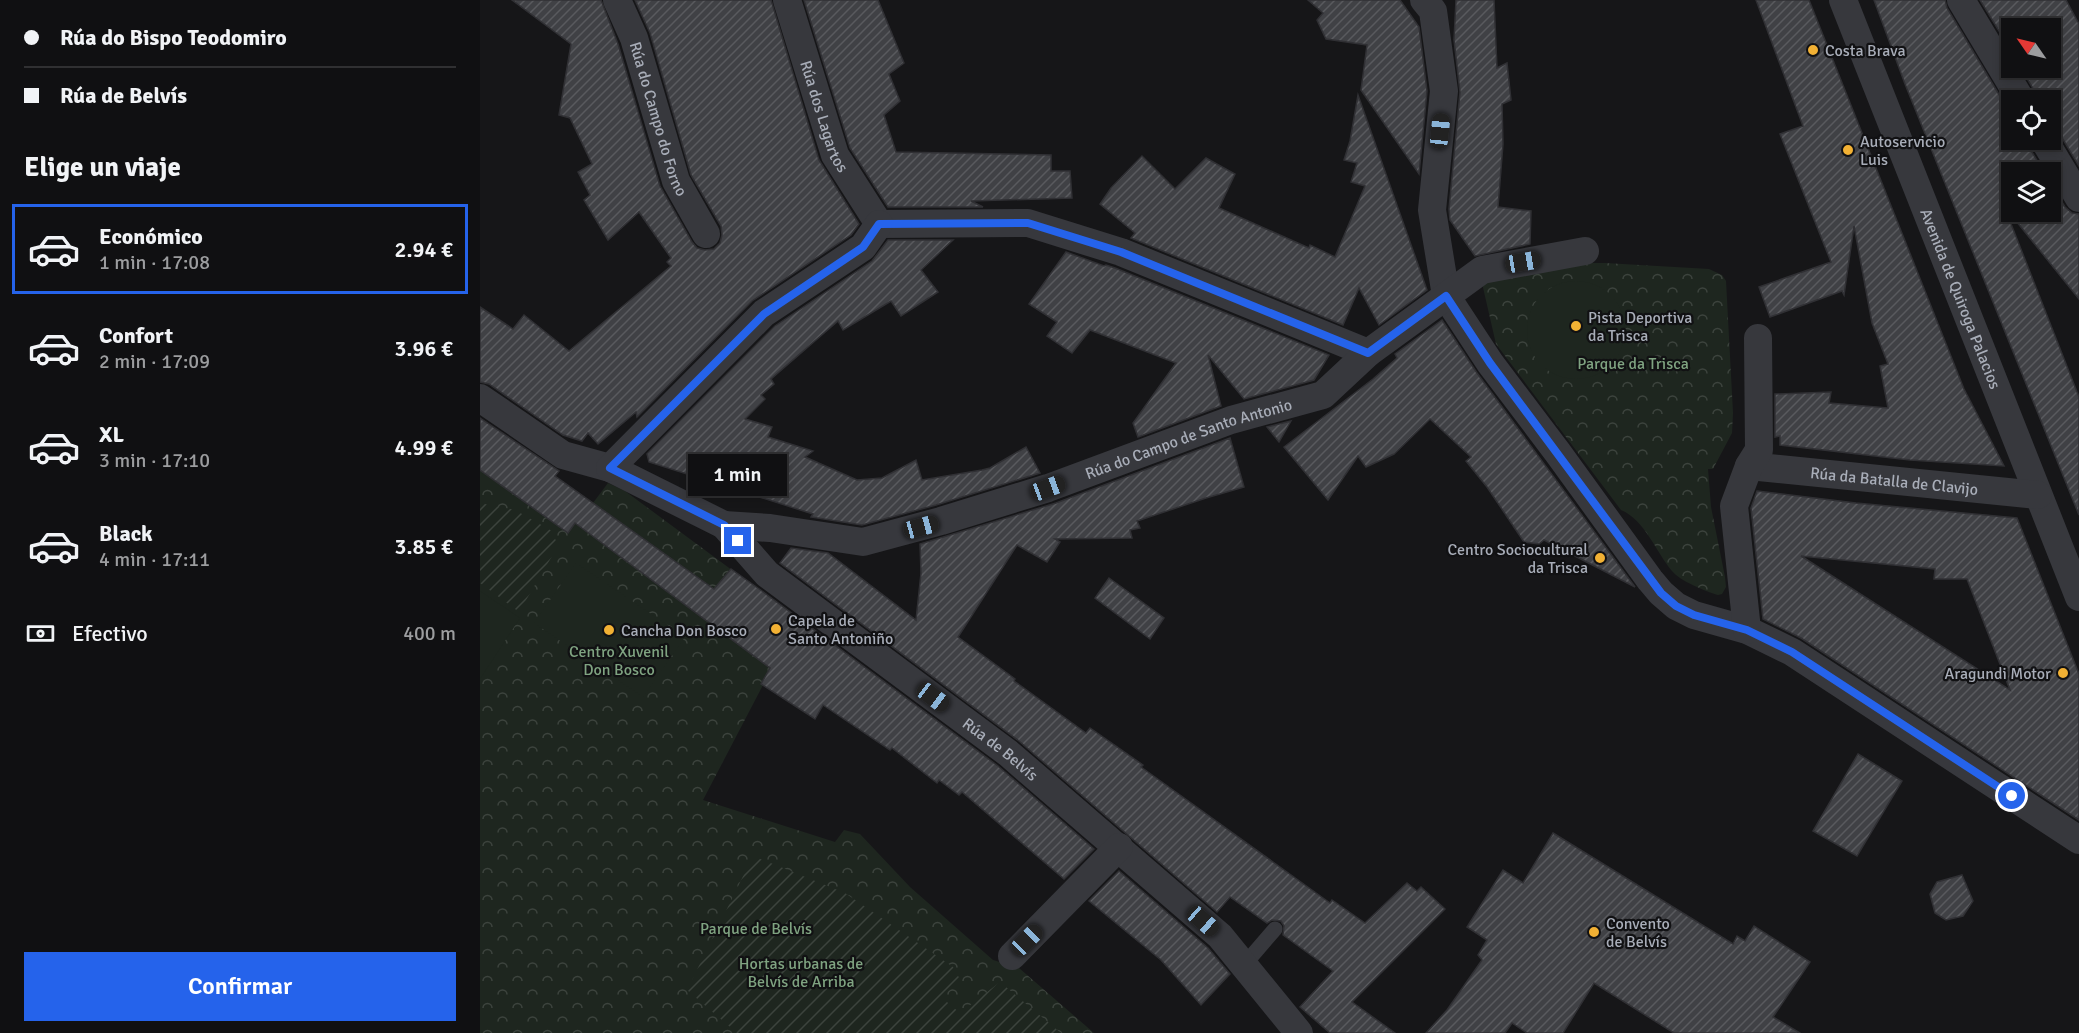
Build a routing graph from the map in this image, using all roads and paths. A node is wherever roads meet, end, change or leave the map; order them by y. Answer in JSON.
{"nodes":[{"id":1,"x":617,"y":0,"type":"edge"},
{"id":2,"x":787,"y":0,"type":"edge"},
{"id":3,"x":1424,"y":0,"type":"edge"},
{"id":4,"x":1843,"y":0,"type":"edge"},
{"id":5,"x":1961,"y":0,"type":"edge"},
{"id":6,"x":2015,"y":90,"type":"edge"},
{"id":7,"x":2050,"y":150,"type":"edge"},
{"id":8,"x":2079,"y":198,"type":"edge"},
{"id":9,"x":879,"y":224,"type":"junction"},
{"id":10,"x":706,"y":234,"type":"dead end"},
{"id":11,"x":1585,"y":251,"type":"dead end"},
{"id":12,"x":1446,"y":296,"type":"junction"},
{"id":13,"x":1758,"y":338,"type":"dead end"},
{"id":14,"x":1368,"y":353,"type":"junction"},
{"id":15,"x":480,"y":398,"type":"edge"},
{"id":16,"x":1749,"y":466,"type":"junction"},
{"id":17,"x":610,"y":468,"type":"junction"},
{"id":18,"x":2038,"y":495,"type":"junction"},
{"id":19,"x":724,"y":525,"type":"junction"},
{"id":20,"x":2079,"y":597,"type":"edge"},
{"id":21,"x":1747,"y":630,"type":"junction"},
{"id":22,"x":2079,"y":840,"type":"edge"},
{"id":23,"x":1119,"y":848,"type":"junction"},
{"id":24,"x":1275,"y":929,"type":"dead end"},
{"id":25,"x":1012,"y":956,"type":"dead end"},
{"id":26,"x":1244,"y":965,"type":"junction"},
{"id":27,"x":1299,"y":1033,"type":"edge"}],
"edges":[{"from":1,"to":10,"type":"street","name":"Rúa do Campo do Forno"},
{"from":2,"to":9,"type":"street","name":"Rúa dos Lagartos"},
{"from":3,"to":12,"type":"street"},
{"from":4,"to":18,"type":"street","name":"Avenida de Quiroga Palacios"},
{"from":5,"to":6,"type":"street"},
{"from":7,"to":8,"type":"street"},
{"from":9,"to":14,"type":"street"},
{"from":9,"to":17,"type":"street"},
{"from":11,"to":12,"type":"street","name":"Rúa do Campo de Santo Antonio"},
{"from":12,"to":14,"type":"street","name":"Rúa do Campo de Santo Antonio"},
{"from":12,"to":21,"type":"street"},
{"from":13,"to":16,"type":"street"},
{"from":14,"to":19,"type":"street","name":"Rúa do Campo de Santo Antonio"},
{"from":15,"to":17,"type":"street","name":"Rúa de Belvís"},
{"from":16,"to":18,"type":"street","name":"Rúa da Batalla de Clavijo"},
{"from":16,"to":21,"type":"street"},
{"from":17,"to":19,"type":"street","name":"Rúa de Belvís"},
{"from":18,"to":20,"type":"street","name":"Avenida de Quiroga Palacios"},
{"from":19,"to":23,"type":"street","name":"Rúa de Belvís"},
{"from":21,"to":22,"type":"street"},
{"from":23,"to":25,"type":"street"},
{"from":23,"to":26,"type":"street","name":"Rúa de Belvís"},
{"from":24,"to":26,"type":"lane"},
{"from":26,"to":27,"type":"street","name":"Rúa de Belvís"}]}
